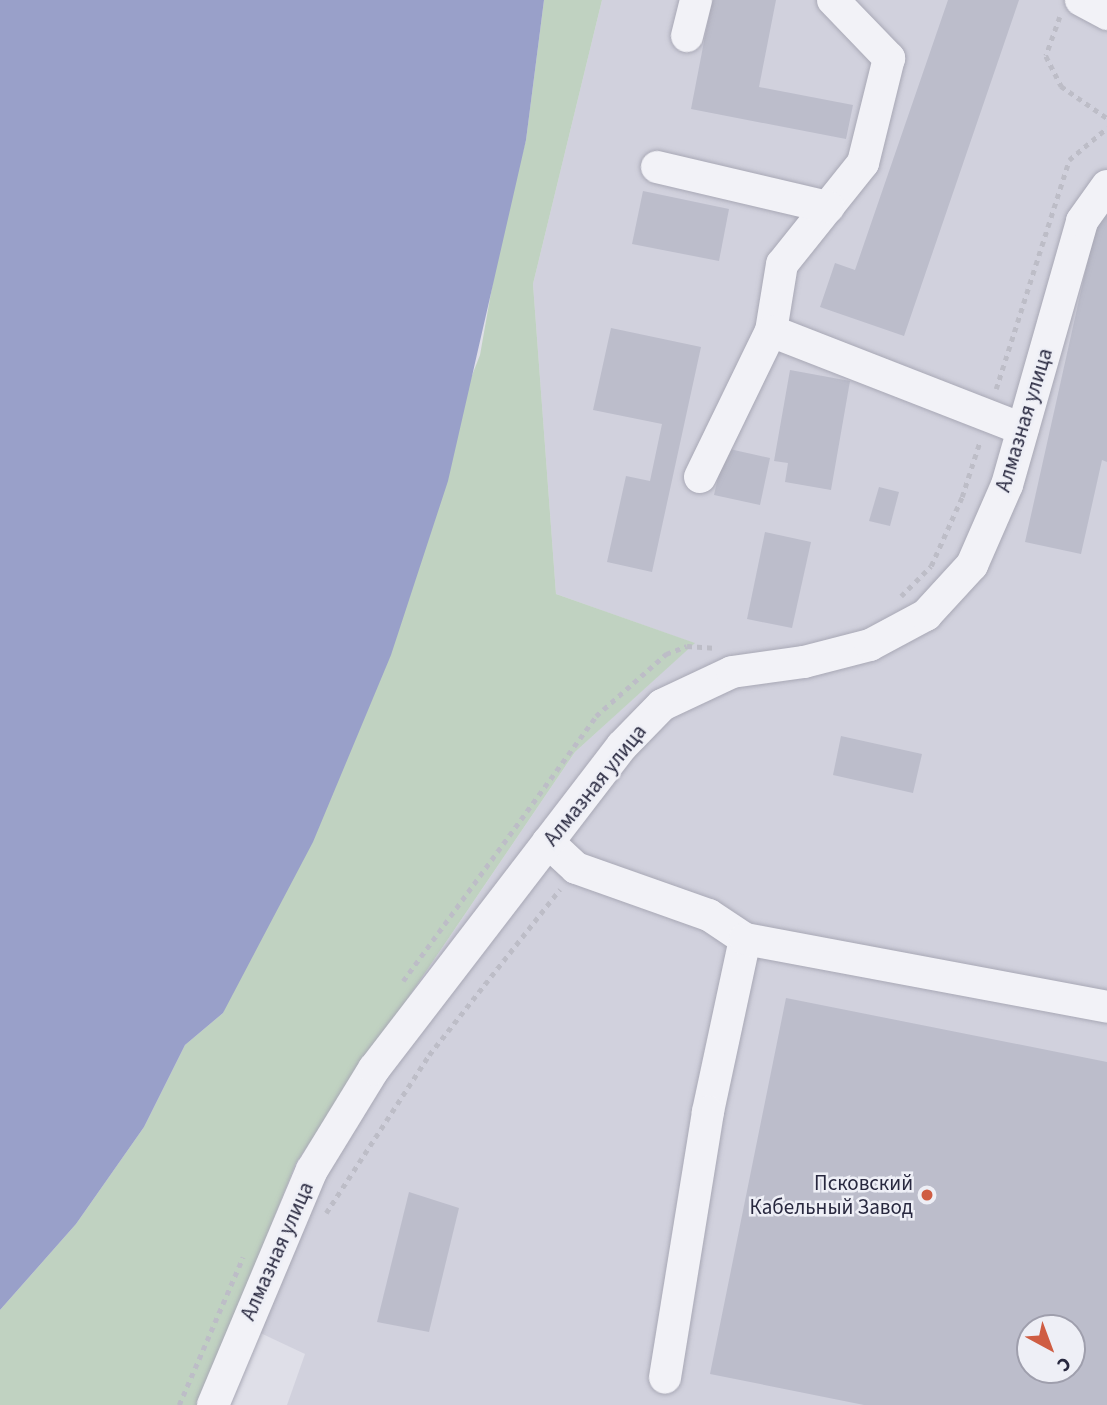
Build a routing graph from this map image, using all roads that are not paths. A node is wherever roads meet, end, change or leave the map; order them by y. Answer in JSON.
{"nodes":[{"id":1,"x":696,"y":0,"type":"edge"},
{"id":2,"x":833,"y":0,"type":"edge"},
{"id":3,"x":1072,"y":6,"type":"edge"},
{"id":4,"x":1107,"y":14,"type":"edge"},
{"id":5,"x":687,"y":36,"type":"dead end"},
{"id":6,"x":657,"y":167,"type":"dead end"},
{"id":7,"x":1107,"y":186,"type":"edge"},
{"id":8,"x":828,"y":207,"type":"junction"},
{"id":9,"x":771,"y":331,"type":"junction"},
{"id":10,"x":1023,"y":429,"type":"junction"},
{"id":11,"x":700,"y":477,"type":"dead end"},
{"id":12,"x":548,"y":842,"type":"junction"},
{"id":13,"x":745,"y":939,"type":"junction"},
{"id":14,"x":1107,"y":1007,"type":"edge"},
{"id":15,"x":665,"y":1378,"type":"dead end"},
{"id":16,"x":213,"y":1405,"type":"edge"}],
"edges":[{"from":1,"to":5,"type":"street"},
{"from":2,"to":8,"type":"street"},
{"from":3,"to":4,"type":"street"},
{"from":6,"to":8,"type":"street"},
{"from":7,"to":10,"type":"street","name":"Алмазная улица"},
{"from":8,"to":9,"type":"street"},
{"from":9,"to":10,"type":"street"},
{"from":9,"to":11,"type":"street"},
{"from":10,"to":12,"type":"street","name":"Алмазная улица"},
{"from":12,"to":13,"type":"street"},
{"from":12,"to":16,"type":"street","name":"Алмазная улица"},
{"from":13,"to":14,"type":"street"},
{"from":13,"to":15,"type":"street"}]}
